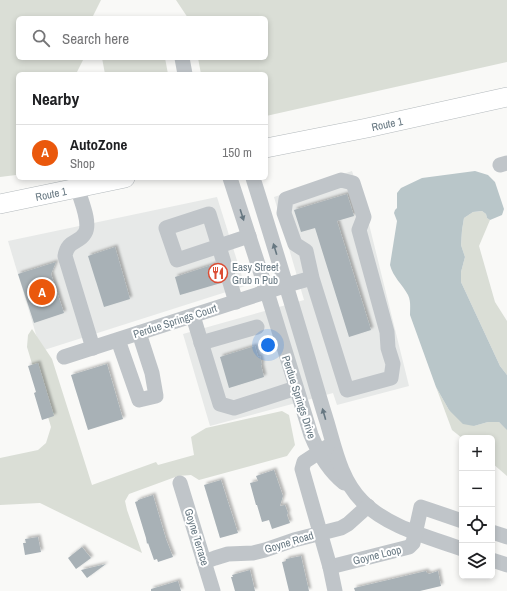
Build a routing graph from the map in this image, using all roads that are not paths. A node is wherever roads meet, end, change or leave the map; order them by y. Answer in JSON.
{"nodes":[{"id":1,"x":182,"y":60,"type":"edge"},
{"id":2,"x":185,"y":72,"type":"edge"},
{"id":3,"x":507,"y":97,"type":"edge"},
{"id":4,"x":268,"y":148,"type":"edge"},
{"id":5,"x":106,"y":180,"type":"edge"},
{"id":6,"x":231,"y":180,"type":"edge"},
{"id":7,"x":254,"y":180,"type":"edge"},
{"id":8,"x":77,"y":183,"type":"edge"},
{"id":9,"x":0,"y":204,"type":"edge"},
{"id":10,"x":248,"y":236,"type":"junction"},
{"id":11,"x":312,"y":278,"type":"junction"},
{"id":12,"x":287,"y":286,"type":"junction"},
{"id":13,"x":267,"y":292,"type":"junction"},
{"id":14,"x":236,"y":302,"type":"junction"},
{"id":15,"x":194,"y":316,"type":"junction"},
{"id":16,"x":257,"y":326,"type":"dead end"},
{"id":17,"x":138,"y":333,"type":"junction"},
{"id":18,"x":118,"y":340,"type":"junction"},
{"id":19,"x":201,"y":343,"type":"junction"},
{"id":20,"x":93,"y":348,"type":"junction"},
{"id":21,"x":64,"y":358,"type":"dead end"},
{"id":22,"x":296,"y":388,"type":"junction"},
{"id":23,"x":333,"y":443,"type":"junction"},
{"id":24,"x":319,"y":452,"type":"junction"},
{"id":25,"x":180,"y":483,"type":"dead end"},
{"id":26,"x":352,"y":489,"type":"junction"},
{"id":27,"x":368,"y":506,"type":"junction"},
{"id":28,"x":459,"y":520,"type":"edge"},
{"id":29,"x":320,"y":533,"type":"junction"},
{"id":30,"x":415,"y":533,"type":"junction"},
{"id":31,"x":495,"y":533,"type":"edge"},
{"id":32,"x":507,"y":537,"type":"edge"},
{"id":33,"x":459,"y":548,"type":"edge"},
{"id":34,"x":495,"y":561,"type":"edge"},
{"id":35,"x":204,"y":562,"type":"junction"},
{"id":36,"x":507,"y":565,"type":"edge"},
{"id":37,"x":330,"y":567,"type":"junction"},
{"id":38,"x":213,"y":591,"type":"edge"},
{"id":39,"x":336,"y":591,"type":"edge"}],
"edges":[{"from":1,"to":2,"type":"street"},
{"from":3,"to":4,"type":"main road","name":"Route 1"},
{"from":5,"to":8,"type":"main road","name":"Route 1"},
{"from":6,"to":10,"type":"street","name":"Perdue Springs Drive","one_way":true},
{"from":12,"to":7,"type":"street","name":"Perdue Springs Drive","one_way":true},
{"from":8,"to":9,"type":"main road","name":"Route 1"},
{"from":8,"to":20,"type":"street"},
{"from":10,"to":13,"type":"street","name":"Perdue Springs Drive"},
{"from":10,"to":14,"type":"street"},
{"from":11,"to":11,"type":"street"},
{"from":11,"to":12,"type":"street","name":"Perdue Springs Court"},
{"from":12,"to":13,"type":"street","name":"Perdue Springs Court"},
{"from":23,"to":12,"type":"street","name":"Perdue Springs Drive","one_way":true},
{"from":13,"to":14,"type":"street","name":"Perdue Springs Court"},
{"from":13,"to":22,"type":"street","name":"Perdue Springs Drive"},
{"from":14,"to":15,"type":"street","name":"Perdue Springs Court"},
{"from":15,"to":17,"type":"street","name":"Perdue Springs Court"},
{"from":15,"to":19,"type":"street"},
{"from":16,"to":19,"type":"street"},
{"from":17,"to":18,"type":"street","name":"Perdue Springs Court"},
{"from":17,"to":18,"type":"street"},
{"from":18,"to":20,"type":"street","name":"Perdue Springs Court"},
{"from":19,"to":22,"type":"street"},
{"from":20,"to":21,"type":"street","name":"Perdue Springs Court"},
{"from":22,"to":24,"type":"street","name":"Perdue Springs Drive"},
{"from":23,"to":24,"type":"street"},
{"from":23,"to":26,"type":"street","name":"Perdue Springs Drive"},
{"from":24,"to":26,"type":"street","name":"Perdue Springs Drive"},
{"from":24,"to":29,"type":"street"},
{"from":25,"to":35,"type":"street","name":"Goyne Terrace"},
{"from":26,"to":27,"type":"street","name":"Perdue Springs Drive"},
{"from":27,"to":29,"type":"street","name":"Goyne Road"},
{"from":27,"to":30,"type":"street","name":"Perdue Springs Drive"},
{"from":28,"to":30,"type":"street"},
{"from":29,"to":35,"type":"street","name":"Goyne Road"},
{"from":29,"to":37,"type":"street"},
{"from":30,"to":33,"type":"street","name":"Perdue Springs Drive"},
{"from":30,"to":37,"type":"street","name":"Goyne Loop"},
{"from":31,"to":32,"type":"street"},
{"from":34,"to":36,"type":"street"},
{"from":35,"to":38,"type":"street","name":"Goyne Terrace"},
{"from":37,"to":39,"type":"street"}]}
